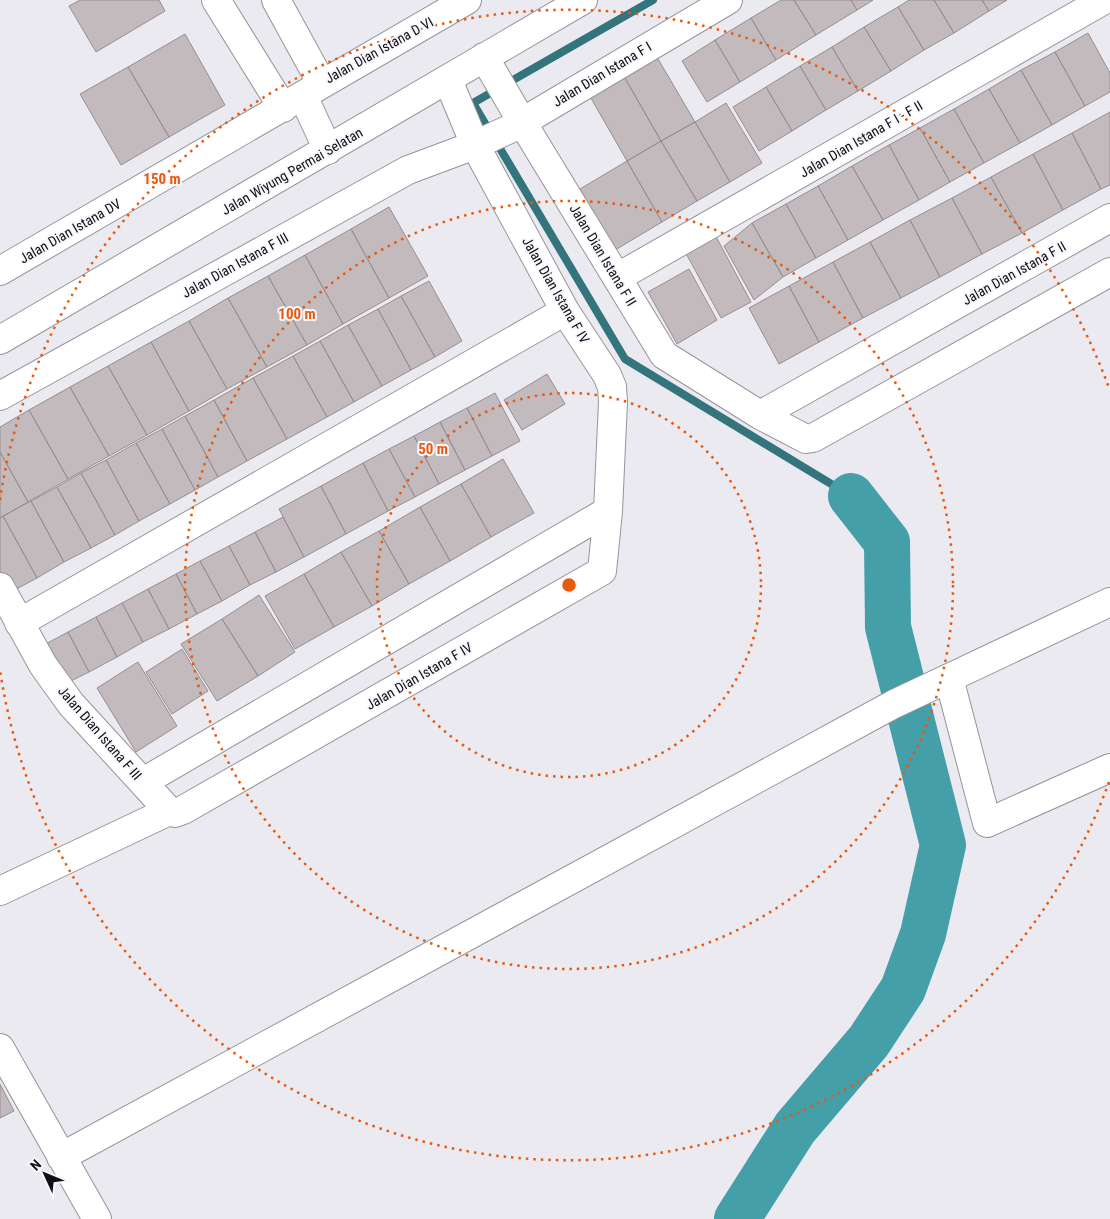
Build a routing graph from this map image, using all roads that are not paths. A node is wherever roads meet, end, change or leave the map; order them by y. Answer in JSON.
{"nodes":[{"id":1,"x":216,"y":0,"type":"edge"},
{"id":2,"x":276,"y":0,"type":"edge"},
{"id":3,"x":467,"y":0,"type":"edge"},
{"id":4,"x":583,"y":0,"type":"edge"},
{"id":5,"x":728,"y":0,"type":"edge"},
{"id":6,"x":1104,"y":0,"type":"edge"},
{"id":7,"x":488,"y":64,"type":"junction"},
{"id":8,"x":448,"y":80,"type":"junction"},
{"id":9,"x":303,"y":96,"type":"junction"},
{"id":10,"x":516,"y":118,"type":"junction"},
{"id":11,"x":478,"y":143,"type":"junction"},
{"id":12,"x":328,"y":150,"type":"junction"},
{"id":13,"x":1110,"y":218,"type":"edge"},
{"id":14,"x":0,"y":271,"type":"edge"},
{"id":15,"x":1110,"y":272,"type":"edge"},
{"id":16,"x":618,"y":277,"type":"junction"},
{"id":17,"x":565,"y":311,"type":"junction"},
{"id":18,"x":0,"y":340,"type":"edge"},
{"id":19,"x":0,"y":396,"type":"edge"},
{"id":20,"x":760,"y":415,"type":"junction"},
{"id":21,"x":608,"y":510,"type":"junction"},
{"id":22,"x":0,"y":587,"type":"edge"},
{"id":23,"x":1110,"y":602,"type":"edge"},
{"id":24,"x":19,"y":624,"type":"junction"},
{"id":25,"x":938,"y":683,"type":"junction"},
{"id":26,"x":1110,"y":768,"type":"edge"},
{"id":27,"x":143,"y":782,"type":"junction"},
{"id":28,"x":176,"y":810,"type":"junction"},
{"id":29,"x":0,"y":891,"type":"edge"},
{"id":30,"x":0,"y":1048,"type":"edge"},
{"id":31,"x":61,"y":1157,"type":"junction"},
{"id":32,"x":97,"y":1219,"type":"edge"}],
"edges":[{"from":1,"to":9,"type":"street"},
{"from":2,"to":9,"type":"street","name":"Jalan Dian Istana D VI"},
{"from":3,"to":9,"type":"street","name":"Jalan Dian Istana D VI"},
{"from":4,"to":7,"type":"street","name":"Jalan Wiyung Permai Selatan"},
{"from":5,"to":10,"type":"street","name":"Jalan Dian Istana F I"},
{"from":6,"to":16,"type":"street","name":"Jalan Dian Istana F I - F II"},
{"from":7,"to":8,"type":"street","name":"Jalan Wiyung Permai Selatan"},
{"from":7,"to":10,"type":"street","name":"Jalan Dian Istana F II"},
{"from":8,"to":11,"type":"street","name":"Jalan Dian Istana F IV"},
{"from":8,"to":12,"type":"street","name":"Jalan Wiyung Permai Selatan"},
{"from":9,"to":12,"type":"street"},
{"from":9,"to":14,"type":"street","name":"Jalan Dian Istana DV"},
{"from":10,"to":11,"type":"street","name":"Jalan Dian Istana F I"},
{"from":10,"to":16,"type":"street","name":"Jalan Dian Istana F II"},
{"from":11,"to":17,"type":"street","name":"Jalan Dian Istana F IV"},
{"from":11,"to":19,"type":"street","name":"Jalan Dian Istana F III"},
{"from":12,"to":18,"type":"street","name":"Jalan Wiyung Permai Selatan"},
{"from":13,"to":20,"type":"street","name":"Jalan Dian Istana F II"},
{"from":15,"to":20,"type":"street","name":"Jalan Dian Istana F II"},
{"from":16,"to":20,"type":"street","name":"Jalan Dian Istana F II"},
{"from":17,"to":21,"type":"street","name":"Jalan Dian Istana F IV"},
{"from":17,"to":24,"type":"street"},
{"from":21,"to":27,"type":"street"},
{"from":21,"to":28,"type":"street","name":"Jalan Dian Istana F IV"},
{"from":22,"to":24,"type":"street","name":"Jalan Dian Istana F III"},
{"from":23,"to":25,"type":"street"},
{"from":24,"to":27,"type":"street","name":"Jalan Dian Istana F III"},
{"from":25,"to":26,"type":"street"},
{"from":25,"to":31,"type":"street"},
{"from":27,"to":28,"type":"street","name":"Jalan Dian Istana F III"},
{"from":28,"to":29,"type":"street"},
{"from":30,"to":31,"type":"street"},
{"from":31,"to":32,"type":"street"}]}
